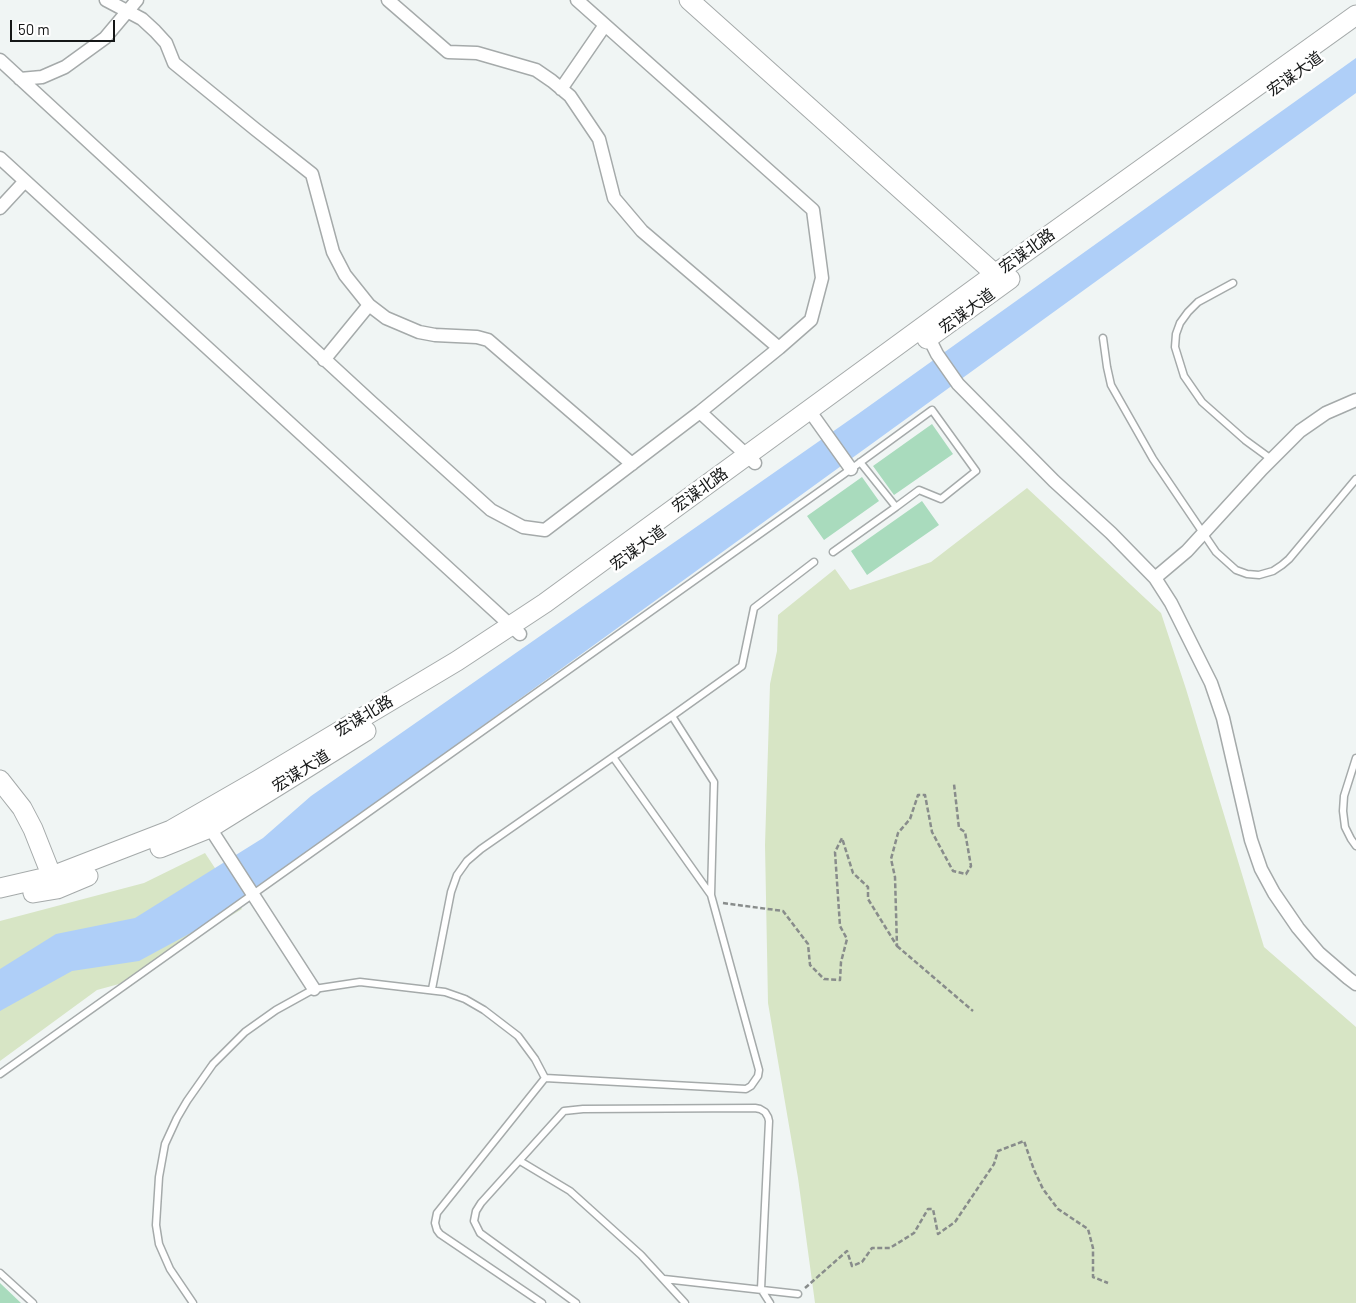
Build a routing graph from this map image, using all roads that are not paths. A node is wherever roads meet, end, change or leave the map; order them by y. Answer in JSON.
{"nodes":[{"id":1,"x":106,"y":0,"type":"edge"},
{"id":2,"x":137,"y":0,"type":"edge"},
{"id":3,"x":388,"y":0,"type":"edge"},
{"id":4,"x":577,"y":0,"type":"edge"},
{"id":5,"x":689,"y":0,"type":"edge"},
{"id":6,"x":126,"y":11,"type":"junction"},
{"id":7,"x":1356,"y":15,"type":"edge"},
{"id":8,"x":605,"y":25,"type":"junction"},
{"id":9,"x":1356,"y":30,"type":"edge"},
{"id":10,"x":0,"y":60,"type":"edge"},
{"id":11,"x":20,"y":79,"type":"junction"},
{"id":12,"x":561,"y":89,"type":"junction"},
{"id":13,"x":0,"y":158,"type":"edge"},
{"id":14,"x":25,"y":181,"type":"junction"},
{"id":15,"x":0,"y":208,"type":"edge"},
{"id":16,"x":1000,"y":278,"type":"junction"},
{"id":17,"x":1233,"y":284,"type":"dead end"},
{"id":18,"x":369,"y":304,"type":"junction"},
{"id":19,"x":1103,"y":338,"type":"dead end"},
{"id":20,"x":933,"y":346,"type":"junction"},
{"id":21,"x":779,"y":348,"type":"junction"},
{"id":22,"x":324,"y":360,"type":"junction"},
{"id":23,"x":1356,"y":400,"type":"edge"},
{"id":24,"x":700,"y":412,"type":"junction"},
{"id":25,"x":812,"y":415,"type":"junction"},
{"id":26,"x":751,"y":459,"type":"junction"},
{"id":27,"x":1271,"y":459,"type":"junction"},
{"id":28,"x":632,"y":464,"type":"junction"},
{"id":29,"x":856,"y":465,"type":"junction"},
{"id":30,"x":1356,"y":479,"type":"edge"},
{"id":31,"x":896,"y":508,"type":"junction"},
{"id":32,"x":1202,"y":533,"type":"junction"},
{"id":33,"x":833,"y":552,"type":"dead end"},
{"id":34,"x":814,"y":562,"type":"dead end"},
{"id":35,"x":1155,"y":578,"type":"junction"},
{"id":36,"x":516,"y":630,"type":"junction"},
{"id":37,"x":672,"y":716,"type":"junction"},
{"id":38,"x":613,"y":757,"type":"junction"},
{"id":39,"x":1356,"y":758,"type":"edge"},
{"id":40,"x":0,"y":780,"type":"edge"},
{"id":41,"x":210,"y":828,"type":"junction"},
{"id":42,"x":1356,"y":846,"type":"edge"},
{"id":43,"x":55,"y":882,"type":"junction"},
{"id":44,"x":0,"y":888,"type":"edge"},
{"id":45,"x":253,"y":894,"type":"junction"},
{"id":46,"x":712,"y":898,"type":"junction"},
{"id":47,"x":0,"y":900,"type":"edge"},
{"id":48,"x":1356,"y":984,"type":"edge"},
{"id":49,"x":314,"y":989,"type":"junction"},
{"id":50,"x":432,"y":989,"type":"junction"},
{"id":51,"x":0,"y":1074,"type":"edge"},
{"id":52,"x":545,"y":1078,"type":"junction"},
{"id":53,"x":520,"y":1161,"type":"junction"},
{"id":54,"x":0,"y":1273,"type":"edge"},
{"id":55,"x":664,"y":1279,"type":"junction"},
{"id":56,"x":761,"y":1289,"type":"junction"},
{"id":57,"x":798,"y":1294,"type":"road end"},
{"id":58,"x":32,"y":1303,"type":"edge"},
{"id":59,"x":193,"y":1303,"type":"edge"},
{"id":60,"x":542,"y":1303,"type":"edge"},
{"id":61,"x":576,"y":1303,"type":"edge"},
{"id":62,"x":684,"y":1303,"type":"edge"},
{"id":63,"x":770,"y":1303,"type":"edge"}],
"edges":[{"from":1,"to":6,"type":"street"},
{"from":2,"to":6,"type":"street"},
{"from":3,"to":12,"type":"street"},
{"from":4,"to":8,"type":"street"},
{"from":5,"to":16,"type":"main road"},
{"from":6,"to":11,"type":"street"},
{"from":6,"to":18,"type":"street"},
{"from":7,"to":16,"type":"main road","name":"宏谋北路"},
{"from":8,"to":12,"type":"street"},
{"from":8,"to":21,"type":"street"},
{"from":9,"to":16,"type":"main road","name":"宏谋大道"},
{"from":10,"to":11,"type":"street"},
{"from":11,"to":22,"type":"street"},
{"from":12,"to":21,"type":"street"},
{"from":13,"to":14,"type":"street"},
{"from":14,"to":15,"type":"street"},
{"from":14,"to":36,"type":"street"},
{"from":16,"to":20,"type":"main road","name":"宏谋大道"},
{"from":16,"to":25,"type":"main road","name":"宏谋北路"},
{"from":17,"to":27,"type":"lane"},
{"from":18,"to":22,"type":"street"},
{"from":18,"to":28,"type":"street"},
{"from":19,"to":32,"type":"lane"},
{"from":20,"to":25,"type":"main road","name":"宏谋大道"},
{"from":20,"to":35,"type":"street"},
{"from":21,"to":24,"type":"street"},
{"from":22,"to":28,"type":"street"},
{"from":23,"to":27,"type":"street"},
{"from":24,"to":26,"type":"street"},
{"from":24,"to":28,"type":"street"},
{"from":25,"to":26,"type":"main road","name":"宏谋大道"},
{"from":25,"to":29,"type":"street"},
{"from":26,"to":36,"type":"main road","name":"宏谋大道"},
{"from":27,"to":32,"type":"street"},
{"from":29,"to":31,"type":"lane"},
{"from":29,"to":31,"type":"lane"},
{"from":29,"to":45,"type":"lane"},
{"from":30,"to":32,"type":"lane"},
{"from":31,"to":33,"type":"lane"},
{"from":32,"to":35,"type":"street"},
{"from":34,"to":37,"type":"lane"},
{"from":35,"to":48,"type":"street"},
{"from":36,"to":41,"type":"main road","name":"宏谋大道"},
{"from":36,"to":43,"type":"main road","name":"宏谋北路"},
{"from":37,"to":38,"type":"lane"},
{"from":37,"to":46,"type":"lane"},
{"from":38,"to":46,"type":"lane"},
{"from":38,"to":50,"type":"lane"},
{"from":39,"to":42,"type":"lane"},
{"from":40,"to":43,"type":"main road"},
{"from":41,"to":43,"type":"main road","name":"宏谋大道"},
{"from":41,"to":45,"type":"street"},
{"from":43,"to":44,"type":"main road","name":"宏谋北路"},
{"from":43,"to":47,"type":"main road","name":"宏谋大道"},
{"from":45,"to":49,"type":"street"},
{"from":45,"to":51,"type":"lane"},
{"from":46,"to":52,"type":"lane"},
{"from":49,"to":50,"type":"lane"},
{"from":49,"to":59,"type":"lane"},
{"from":50,"to":52,"type":"lane"},
{"from":52,"to":60,"type":"lane"},
{"from":53,"to":55,"type":"lane"},
{"from":53,"to":56,"type":"lane"},
{"from":53,"to":61,"type":"lane"},
{"from":54,"to":58,"type":"lane"},
{"from":55,"to":56,"type":"lane"},
{"from":55,"to":62,"type":"lane"},
{"from":56,"to":57,"type":"lane"},
{"from":56,"to":63,"type":"lane"}]}
